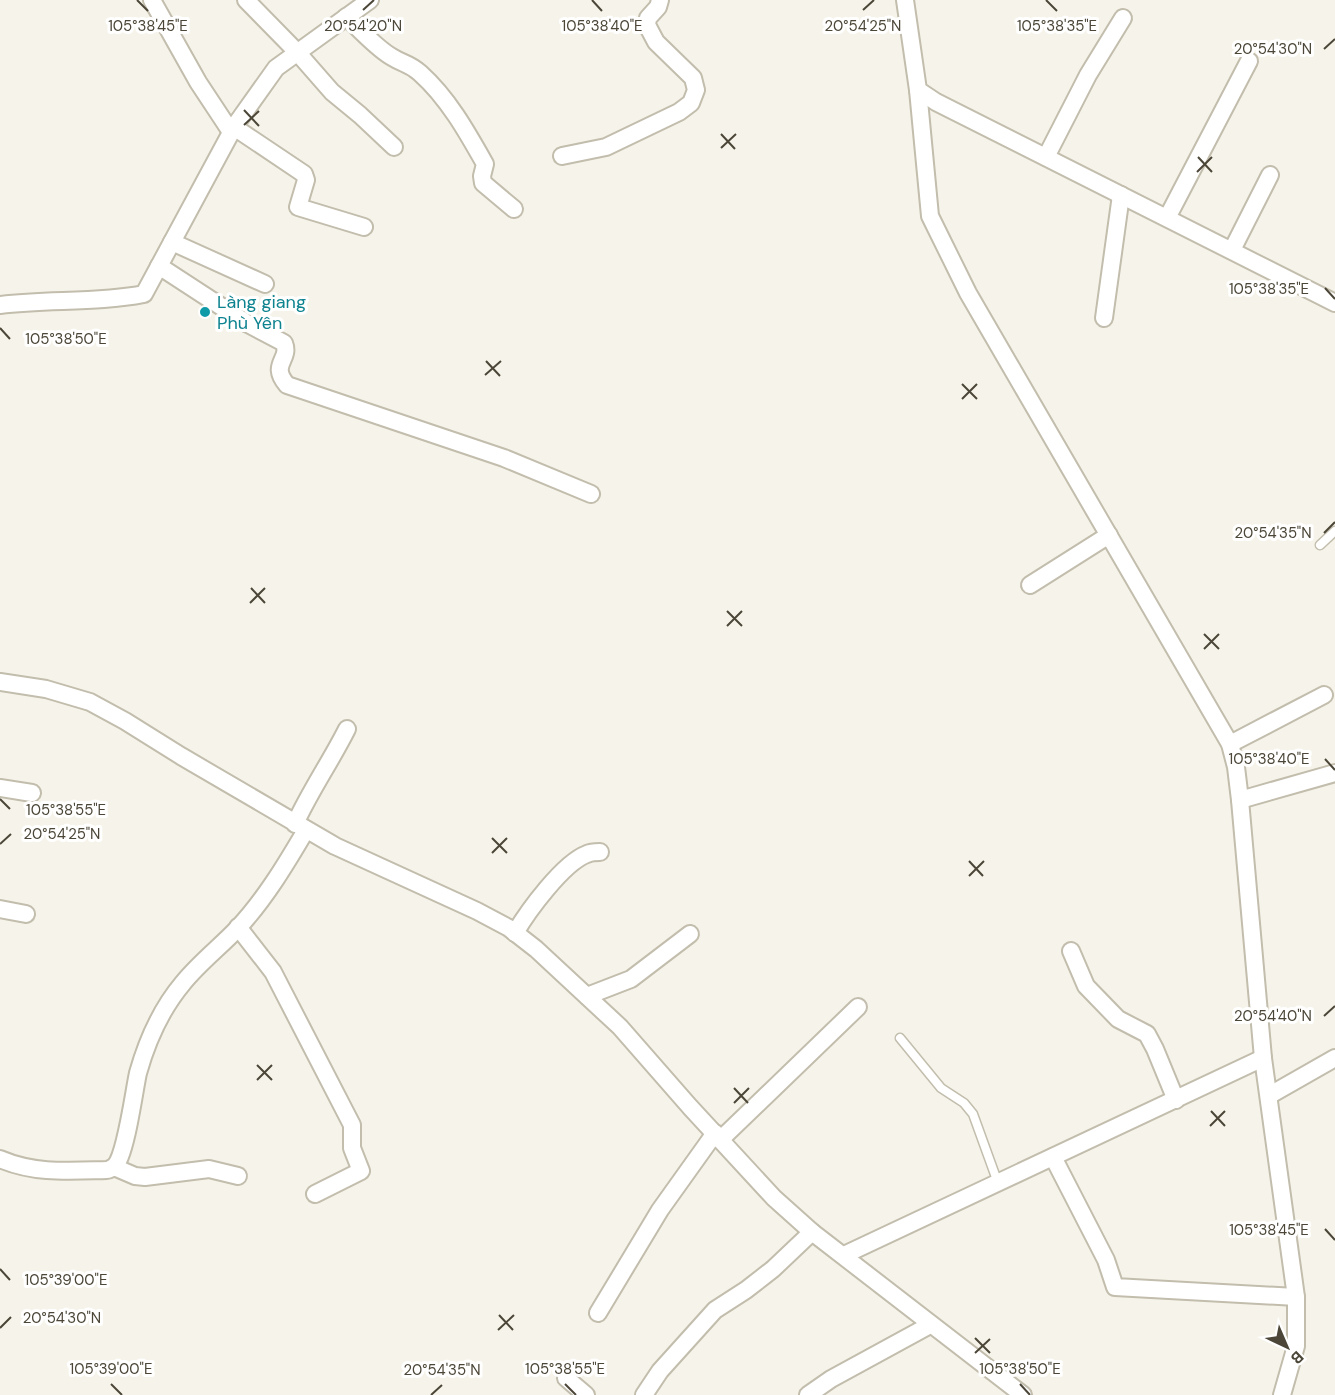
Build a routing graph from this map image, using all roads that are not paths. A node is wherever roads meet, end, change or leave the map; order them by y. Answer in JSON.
{"nodes":[{"id":1,"x":152,"y":0,"type":"edge"},
{"id":2,"x":246,"y":0,"type":"edge"},
{"id":3,"x":370,"y":0,"type":"edge"},
{"id":4,"x":660,"y":0,"type":"edge"},
{"id":5,"x":905,"y":0,"type":"edge"},
{"id":6,"x":346,"y":17,"type":"junction"},
{"id":7,"x":1123,"y":18,"type":"dead end"},
{"id":8,"x":297,"y":52,"type":"junction"},
{"id":9,"x":1249,"y":61,"type":"dead end"},
{"id":10,"x":918,"y":90,"type":"junction"},
{"id":11,"x":233,"y":130,"type":"junction"},
{"id":12,"x":394,"y":147,"type":"dead end"},
{"id":13,"x":562,"y":156,"type":"dead end"},
{"id":14,"x":1046,"y":158,"type":"junction"},
{"id":15,"x":1270,"y":175,"type":"dead end"},
{"id":16,"x":1121,"y":195,"type":"junction"},
{"id":17,"x":514,"y":208,"type":"dead end"},
{"id":18,"x":1167,"y":218,"type":"junction"},
{"id":19,"x":364,"y":227,"type":"dead end"},
{"id":20,"x":172,"y":242,"type":"junction"},
{"id":21,"x":1232,"y":250,"type":"junction"},
{"id":22,"x":159,"y":266,"type":"junction"},
{"id":23,"x":266,"y":284,"type":"dead end"},
{"id":24,"x":1335,"y":303,"type":"edge"},
{"id":25,"x":0,"y":305,"type":"edge"},
{"id":26,"x":1104,"y":318,"type":"dead end"},
{"id":27,"x":591,"y":494,"type":"dead end"},
{"id":28,"x":1335,"y":531,"type":"edge"},
{"id":29,"x":1108,"y":535,"type":"junction"},
{"id":30,"x":1320,"y":545,"type":"dead end"},
{"id":31,"x":1030,"y":585,"type":"dead end"},
{"id":32,"x":0,"y":682,"type":"edge"},
{"id":33,"x":1324,"y":695,"type":"dead end"},
{"id":34,"x":347,"y":729,"type":"dead end"},
{"id":35,"x":1230,"y":744,"type":"junction"},
{"id":36,"x":1335,"y":773,"type":"edge"},
{"id":37,"x":0,"y":788,"type":"edge"},
{"id":38,"x":32,"y":793,"type":"dead end"},
{"id":39,"x":1240,"y":800,"type":"junction"},
{"id":40,"x":301,"y":827,"type":"junction"},
{"id":41,"x":600,"y":852,"type":"dead end"},
{"id":42,"x":0,"y":909,"type":"edge"},
{"id":43,"x":26,"y":914,"type":"dead end"},
{"id":44,"x":238,"y":927,"type":"junction"},
{"id":45,"x":514,"y":933,"type":"junction"},
{"id":46,"x":690,"y":934,"type":"dead end"},
{"id":47,"x":1071,"y":951,"type":"dead end"},
{"id":48,"x":587,"y":996,"type":"junction"},
{"id":49,"x":858,"y":1007,"type":"dead end"},
{"id":50,"x":900,"y":1038,"type":"dead end"},
{"id":51,"x":1263,"y":1058,"type":"junction"},
{"id":52,"x":1335,"y":1058,"type":"edge"},
{"id":53,"x":1270,"y":1095,"type":"junction"},
{"id":54,"x":1176,"y":1100,"type":"junction"},
{"id":55,"x":718,"y":1137,"type":"junction"},
{"id":56,"x":1053,"y":1157,"type":"junction"},
{"id":57,"x":0,"y":1159,"type":"edge"},
{"id":58,"x":114,"y":1167,"type":"junction"},
{"id":59,"x":238,"y":1176,"type":"dead end"},
{"id":60,"x":998,"y":1183,"type":"junction"},
{"id":61,"x":315,"y":1194,"type":"dead end"},
{"id":62,"x":812,"y":1232,"type":"junction"},
{"id":63,"x":844,"y":1255,"type":"junction"},
{"id":64,"x":1296,"y":1297,"type":"junction"},
{"id":65,"x":598,"y":1313,"type":"dead end"},
{"id":66,"x":930,"y":1325,"type":"junction"},
{"id":67,"x":566,"y":1378,"type":"dead end"},
{"id":68,"x":586,"y":1395,"type":"edge"},
{"id":69,"x":644,"y":1395,"type":"edge"},
{"id":70,"x":808,"y":1395,"type":"edge"},
{"id":71,"x":1023,"y":1395,"type":"edge"},
{"id":72,"x":1282,"y":1395,"type":"edge"}],
"edges":[{"from":1,"to":11,"type":"street"},
{"from":2,"to":8,"type":"street"},
{"from":3,"to":6,"type":"street"},
{"from":4,"to":13,"type":"street"},
{"from":5,"to":10,"type":"street"},
{"from":6,"to":8,"type":"street"},
{"from":6,"to":17,"type":"street"},
{"from":7,"to":14,"type":"street"},
{"from":8,"to":11,"type":"street"},
{"from":8,"to":12,"type":"street"},
{"from":9,"to":18,"type":"street"},
{"from":10,"to":14,"type":"street"},
{"from":10,"to":29,"type":"street"},
{"from":11,"to":19,"type":"street"},
{"from":11,"to":20,"type":"street"},
{"from":14,"to":16,"type":"street"},
{"from":15,"to":21,"type":"street"},
{"from":16,"to":18,"type":"street"},
{"from":16,"to":26,"type":"street"},
{"from":18,"to":21,"type":"street"},
{"from":20,"to":22,"type":"street"},
{"from":20,"to":23,"type":"street"},
{"from":21,"to":24,"type":"street"},
{"from":22,"to":25,"type":"street"},
{"from":22,"to":27,"type":"street"},
{"from":28,"to":30,"type":"lane"},
{"from":29,"to":31,"type":"street"},
{"from":29,"to":35,"type":"street"},
{"from":32,"to":40,"type":"street"},
{"from":33,"to":35,"type":"street"},
{"from":34,"to":40,"type":"street"},
{"from":35,"to":39,"type":"street"},
{"from":36,"to":39,"type":"street"},
{"from":37,"to":38,"type":"street"},
{"from":39,"to":51,"type":"street"},
{"from":40,"to":44,"type":"street"},
{"from":40,"to":45,"type":"street"},
{"from":41,"to":45,"type":"street"},
{"from":42,"to":43,"type":"street"},
{"from":44,"to":58,"type":"street"},
{"from":44,"to":61,"type":"street"},
{"from":45,"to":48,"type":"street"},
{"from":46,"to":48,"type":"street"},
{"from":47,"to":54,"type":"street"},
{"from":48,"to":55,"type":"street"},
{"from":49,"to":55,"type":"street"},
{"from":50,"to":60,"type":"lane"},
{"from":51,"to":53,"type":"street"},
{"from":51,"to":54,"type":"street"},
{"from":52,"to":53,"type":"street"},
{"from":53,"to":64,"type":"street"},
{"from":54,"to":56,"type":"street"},
{"from":55,"to":62,"type":"street"},
{"from":55,"to":65,"type":"street"},
{"from":56,"to":60,"type":"street"},
{"from":56,"to":64,"type":"street"},
{"from":57,"to":58,"type":"street"},
{"from":58,"to":59,"type":"street"},
{"from":60,"to":63,"type":"street"},
{"from":62,"to":63,"type":"street"},
{"from":62,"to":69,"type":"street"},
{"from":63,"to":66,"type":"street"},
{"from":64,"to":72,"type":"street"},
{"from":66,"to":70,"type":"street"},
{"from":66,"to":71,"type":"street"},
{"from":67,"to":68,"type":"street"}]}
